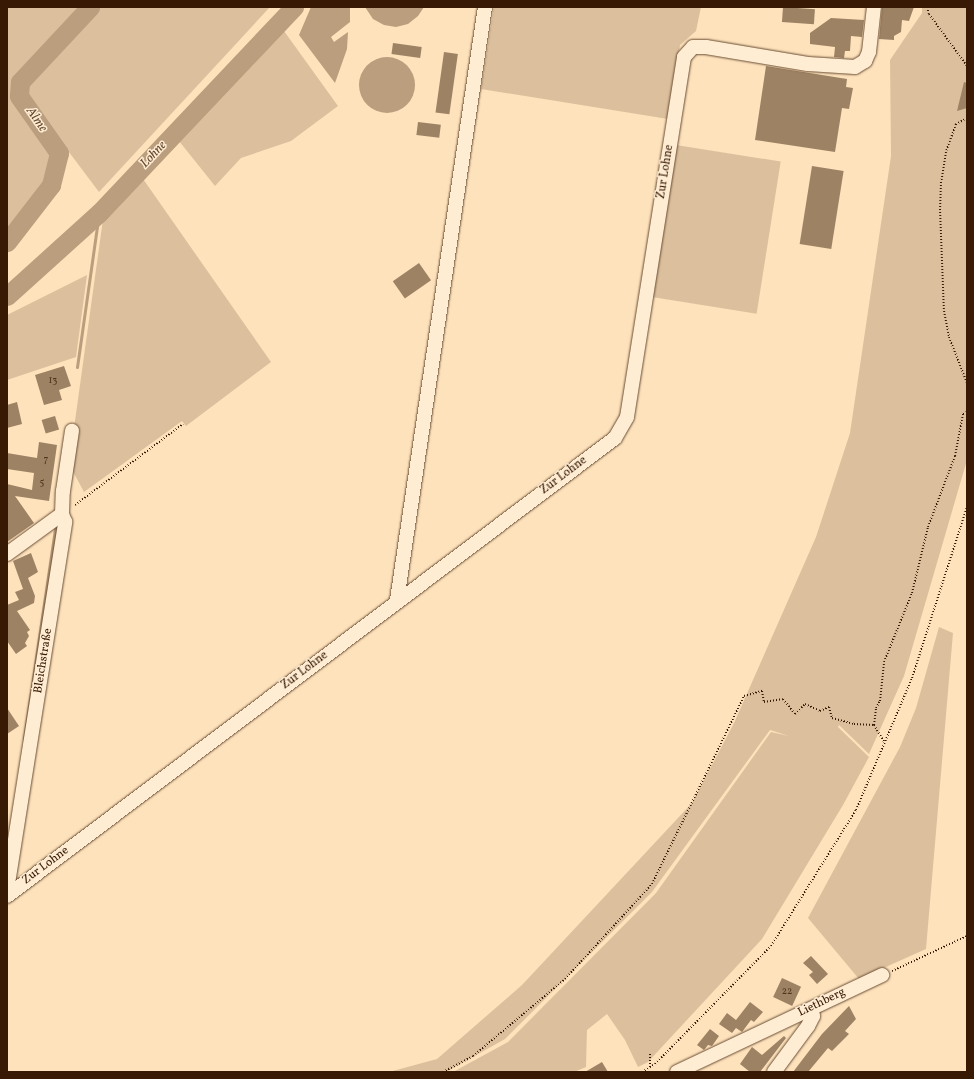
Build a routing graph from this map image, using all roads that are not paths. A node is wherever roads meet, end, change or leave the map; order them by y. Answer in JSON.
{"nodes":[{"id":1,"x":485,"y":7,"type":"edge"},
{"id":2,"x":874,"y":7,"type":"edge"},
{"id":3,"x":72,"y":431,"type":"dead end"},
{"id":4,"x":62,"y":514,"type":"junction"},
{"id":5,"x":7,"y":554,"type":"edge"},
{"id":6,"x":397,"y":600,"type":"junction"},
{"id":7,"x":7,"y":890,"type":"edge"},
{"id":8,"x":7,"y":896,"type":"edge"},
{"id":9,"x":882,"y":975,"type":"road end"},
{"id":10,"x":811,"y":1009,"type":"junction"},
{"id":11,"x":677,"y":1072,"type":"edge"},
{"id":12,"x":774,"y":1072,"type":"edge"}],
"edges":[{"from":1,"to":6,"type":"street"},
{"from":2,"to":6,"type":"street","name":"Zur Lohne"},
{"from":3,"to":4,"type":"street","name":"Bleichstraße"},
{"from":4,"to":5,"type":"street"},
{"from":4,"to":7,"type":"street","name":"Bleichstraße"},
{"from":6,"to":8,"type":"street","name":"Zur Lohne"},
{"from":9,"to":10,"type":"street","name":"Liethberg"},
{"from":10,"to":11,"type":"street","name":"Liethberg"},
{"from":10,"to":12,"type":"street"}]}
